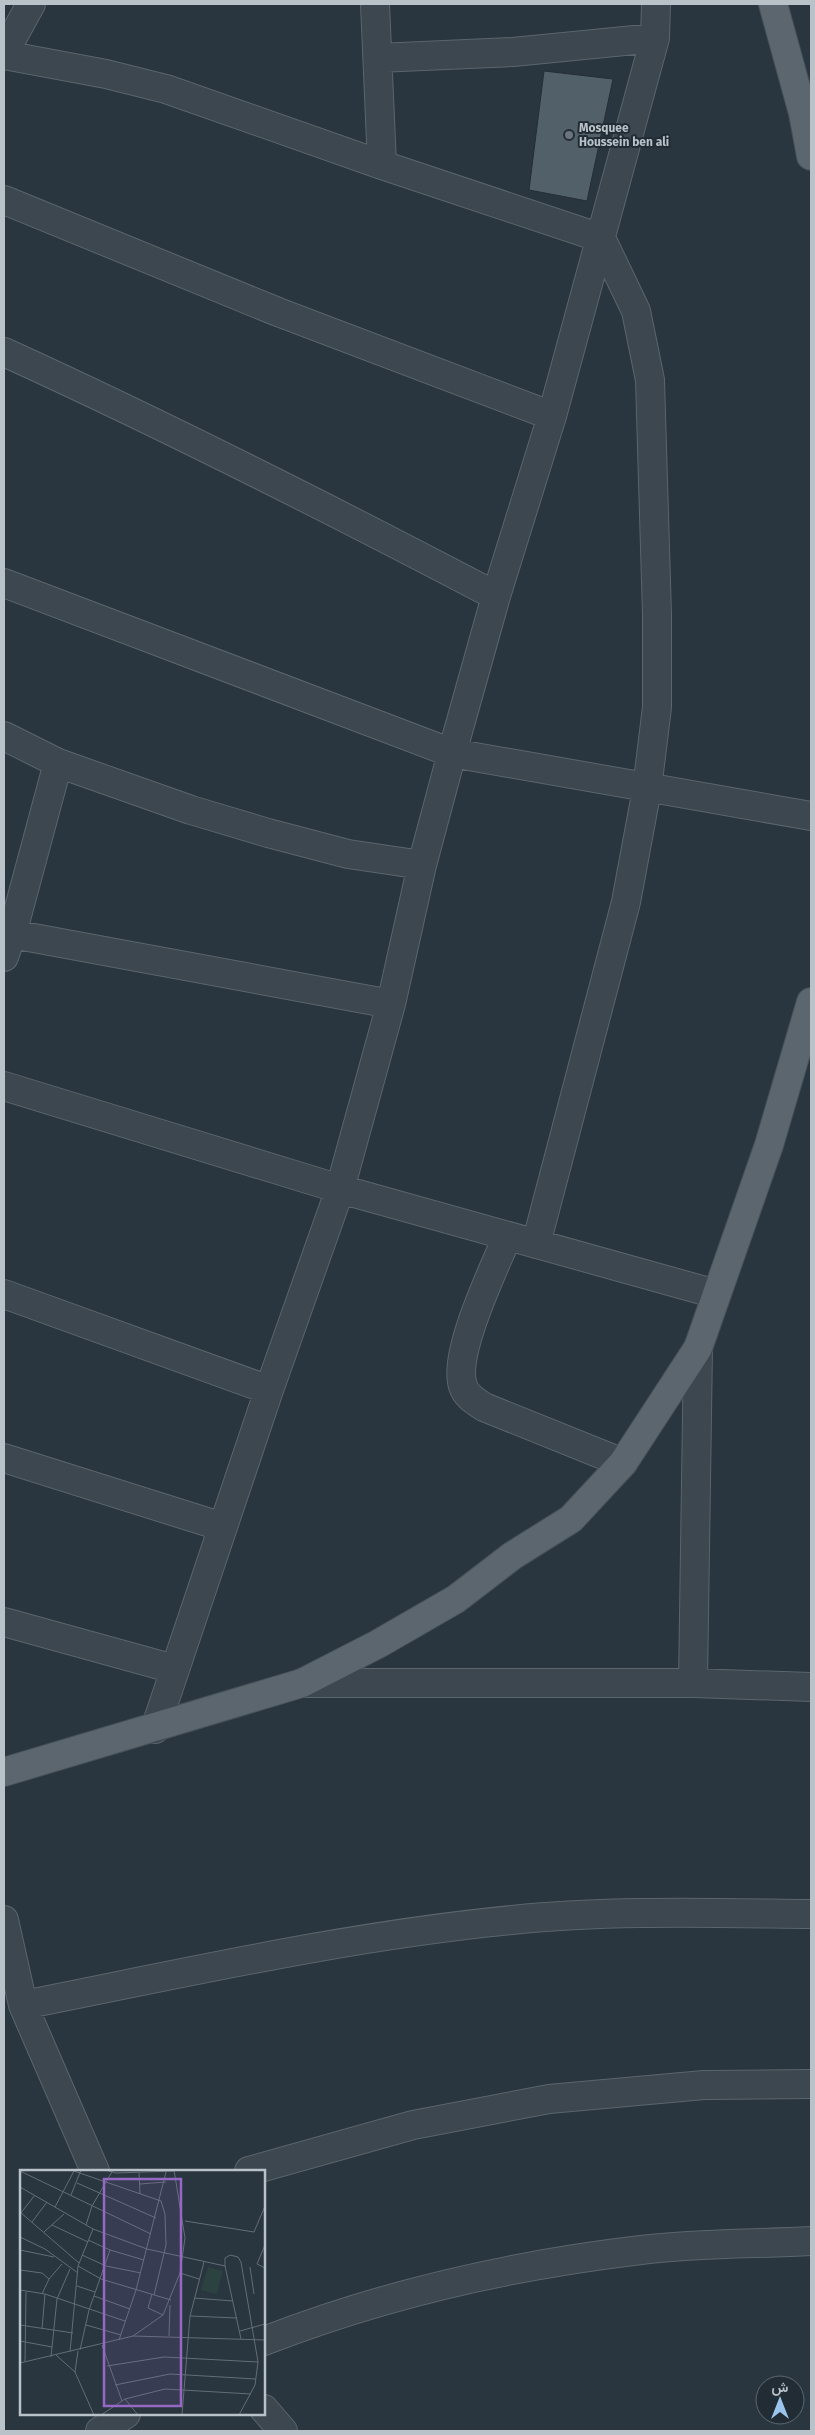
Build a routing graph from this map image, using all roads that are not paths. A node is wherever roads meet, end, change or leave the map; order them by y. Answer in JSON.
{"nodes":[{"id":1,"x":32,"y":4,"type":"edge"},
{"id":2,"x":375,"y":4,"type":"edge"},
{"id":3,"x":656,"y":4,"type":"edge"},
{"id":4,"x":773,"y":4,"type":"edge"},
{"id":5,"x":655,"y":38,"type":"junction"},
{"id":6,"x":4,"y":54,"type":"edge"},
{"id":7,"x":378,"y":58,"type":"junction"},
{"id":8,"x":811,"y":156,"type":"edge"},
{"id":9,"x":382,"y":165,"type":"junction"},
{"id":10,"x":4,"y":200,"type":"edge"},
{"id":11,"x":601,"y":238,"type":"junction"},
{"id":12,"x":4,"y":352,"type":"edge"},
{"id":13,"x":552,"y":416,"type":"junction"},
{"id":14,"x":4,"y":583,"type":"edge"},
{"id":15,"x":496,"y":596,"type":"junction"},
{"id":16,"x":4,"y":736,"type":"edge"},
{"id":17,"x":452,"y":753,"type":"junction"},
{"id":18,"x":58,"y":763,"type":"junction"},
{"id":19,"x":647,"y":788,"type":"junction"},
{"id":20,"x":811,"y":816,"type":"edge"},
{"id":21,"x":422,"y":865,"type":"junction"},
{"id":22,"x":7,"y":941,"type":"edge"},
{"id":23,"x":391,"y":1004,"type":"junction"},
{"id":24,"x":811,"y":1006,"type":"edge"},
{"id":25,"x":4,"y":1086,"type":"edge"},
{"id":26,"x":340,"y":1189,"type":"junction"},
{"id":27,"x":507,"y":1237,"type":"junction"},
{"id":28,"x":536,"y":1244,"type":"junction"},
{"id":29,"x":4,"y":1294,"type":"edge"},
{"id":30,"x":716,"y":1294,"type":"junction"},
{"id":31,"x":698,"y":1348,"type":"junction"},
{"id":32,"x":269,"y":1390,"type":"junction"},
{"id":33,"x":4,"y":1458,"type":"edge"},
{"id":34,"x":623,"y":1464,"type":"junction"},
{"id":35,"x":223,"y":1527,"type":"junction"},
{"id":36,"x":4,"y":1622,"type":"edge"},
{"id":37,"x":174,"y":1669,"type":"junction"},
{"id":38,"x":302,"y":1683,"type":"junction"},
{"id":39,"x":693,"y":1683,"type":"junction"},
{"id":40,"x":811,"y":1687,"type":"edge"},
{"id":41,"x":155,"y":1728,"type":"junction"},
{"id":42,"x":4,"y":1772,"type":"edge"},
{"id":43,"x":811,"y":1914,"type":"edge"},
{"id":44,"x":4,"y":1920,"type":"edge"},
{"id":45,"x":23,"y":2005,"type":"junction"},
{"id":46,"x":811,"y":2084,"type":"edge"},
{"id":47,"x":95,"y":2170,"type":"edge"},
{"id":48,"x":253,"y":2170,"type":"edge"},
{"id":49,"x":811,"y":2241,"type":"edge"},
{"id":50,"x":265,"y":2340,"type":"edge"},
{"id":51,"x":265,"y":2410,"type":"edge"},
{"id":52,"x":124,"y":2415,"type":"edge"},
{"id":53,"x":100,"y":2431,"type":"edge"},
{"id":54,"x":283,"y":2431,"type":"edge"}],
"edges":[{"from":1,"to":6,"type":"street"},
{"from":2,"to":7,"type":"street"},
{"from":3,"to":5,"type":"street"},
{"from":4,"to":8,"type":"main road"},
{"from":5,"to":7,"type":"street"},
{"from":5,"to":11,"type":"street"},
{"from":6,"to":9,"type":"street"},
{"from":7,"to":9,"type":"street"},
{"from":9,"to":11,"type":"street"},
{"from":10,"to":13,"type":"street"},
{"from":11,"to":13,"type":"street"},
{"from":11,"to":19,"type":"street"},
{"from":12,"to":15,"type":"street"},
{"from":13,"to":15,"type":"street"},
{"from":14,"to":17,"type":"street"},
{"from":15,"to":17,"type":"street"},
{"from":16,"to":18,"type":"street"},
{"from":17,"to":19,"type":"street"},
{"from":17,"to":21,"type":"street"},
{"from":18,"to":21,"type":"street"},
{"from":18,"to":22,"type":"street"},
{"from":19,"to":20,"type":"street"},
{"from":19,"to":28,"type":"street"},
{"from":21,"to":23,"type":"street"},
{"from":22,"to":23,"type":"street"},
{"from":23,"to":26,"type":"street"},
{"from":24,"to":30,"type":"main road"},
{"from":25,"to":26,"type":"street"},
{"from":26,"to":27,"type":"street"},
{"from":26,"to":32,"type":"street"},
{"from":27,"to":28,"type":"street"},
{"from":27,"to":34,"type":"street"},
{"from":28,"to":30,"type":"street"},
{"from":29,"to":32,"type":"street"},
{"from":30,"to":31,"type":"main road"},
{"from":31,"to":34,"type":"main road"},
{"from":31,"to":39,"type":"street"},
{"from":32,"to":35,"type":"street"},
{"from":33,"to":35,"type":"street"},
{"from":34,"to":38,"type":"main road"},
{"from":35,"to":37,"type":"street"},
{"from":36,"to":37,"type":"street"},
{"from":37,"to":41,"type":"street"},
{"from":38,"to":39,"type":"street"},
{"from":38,"to":41,"type":"main road"},
{"from":39,"to":40,"type":"street"},
{"from":41,"to":42,"type":"main road"},
{"from":43,"to":45,"type":"street"},
{"from":44,"to":45,"type":"street"},
{"from":45,"to":47,"type":"street"},
{"from":46,"to":48,"type":"street"},
{"from":49,"to":50,"type":"street"},
{"from":51,"to":54,"type":"street"},
{"from":52,"to":53,"type":"street"}]}
